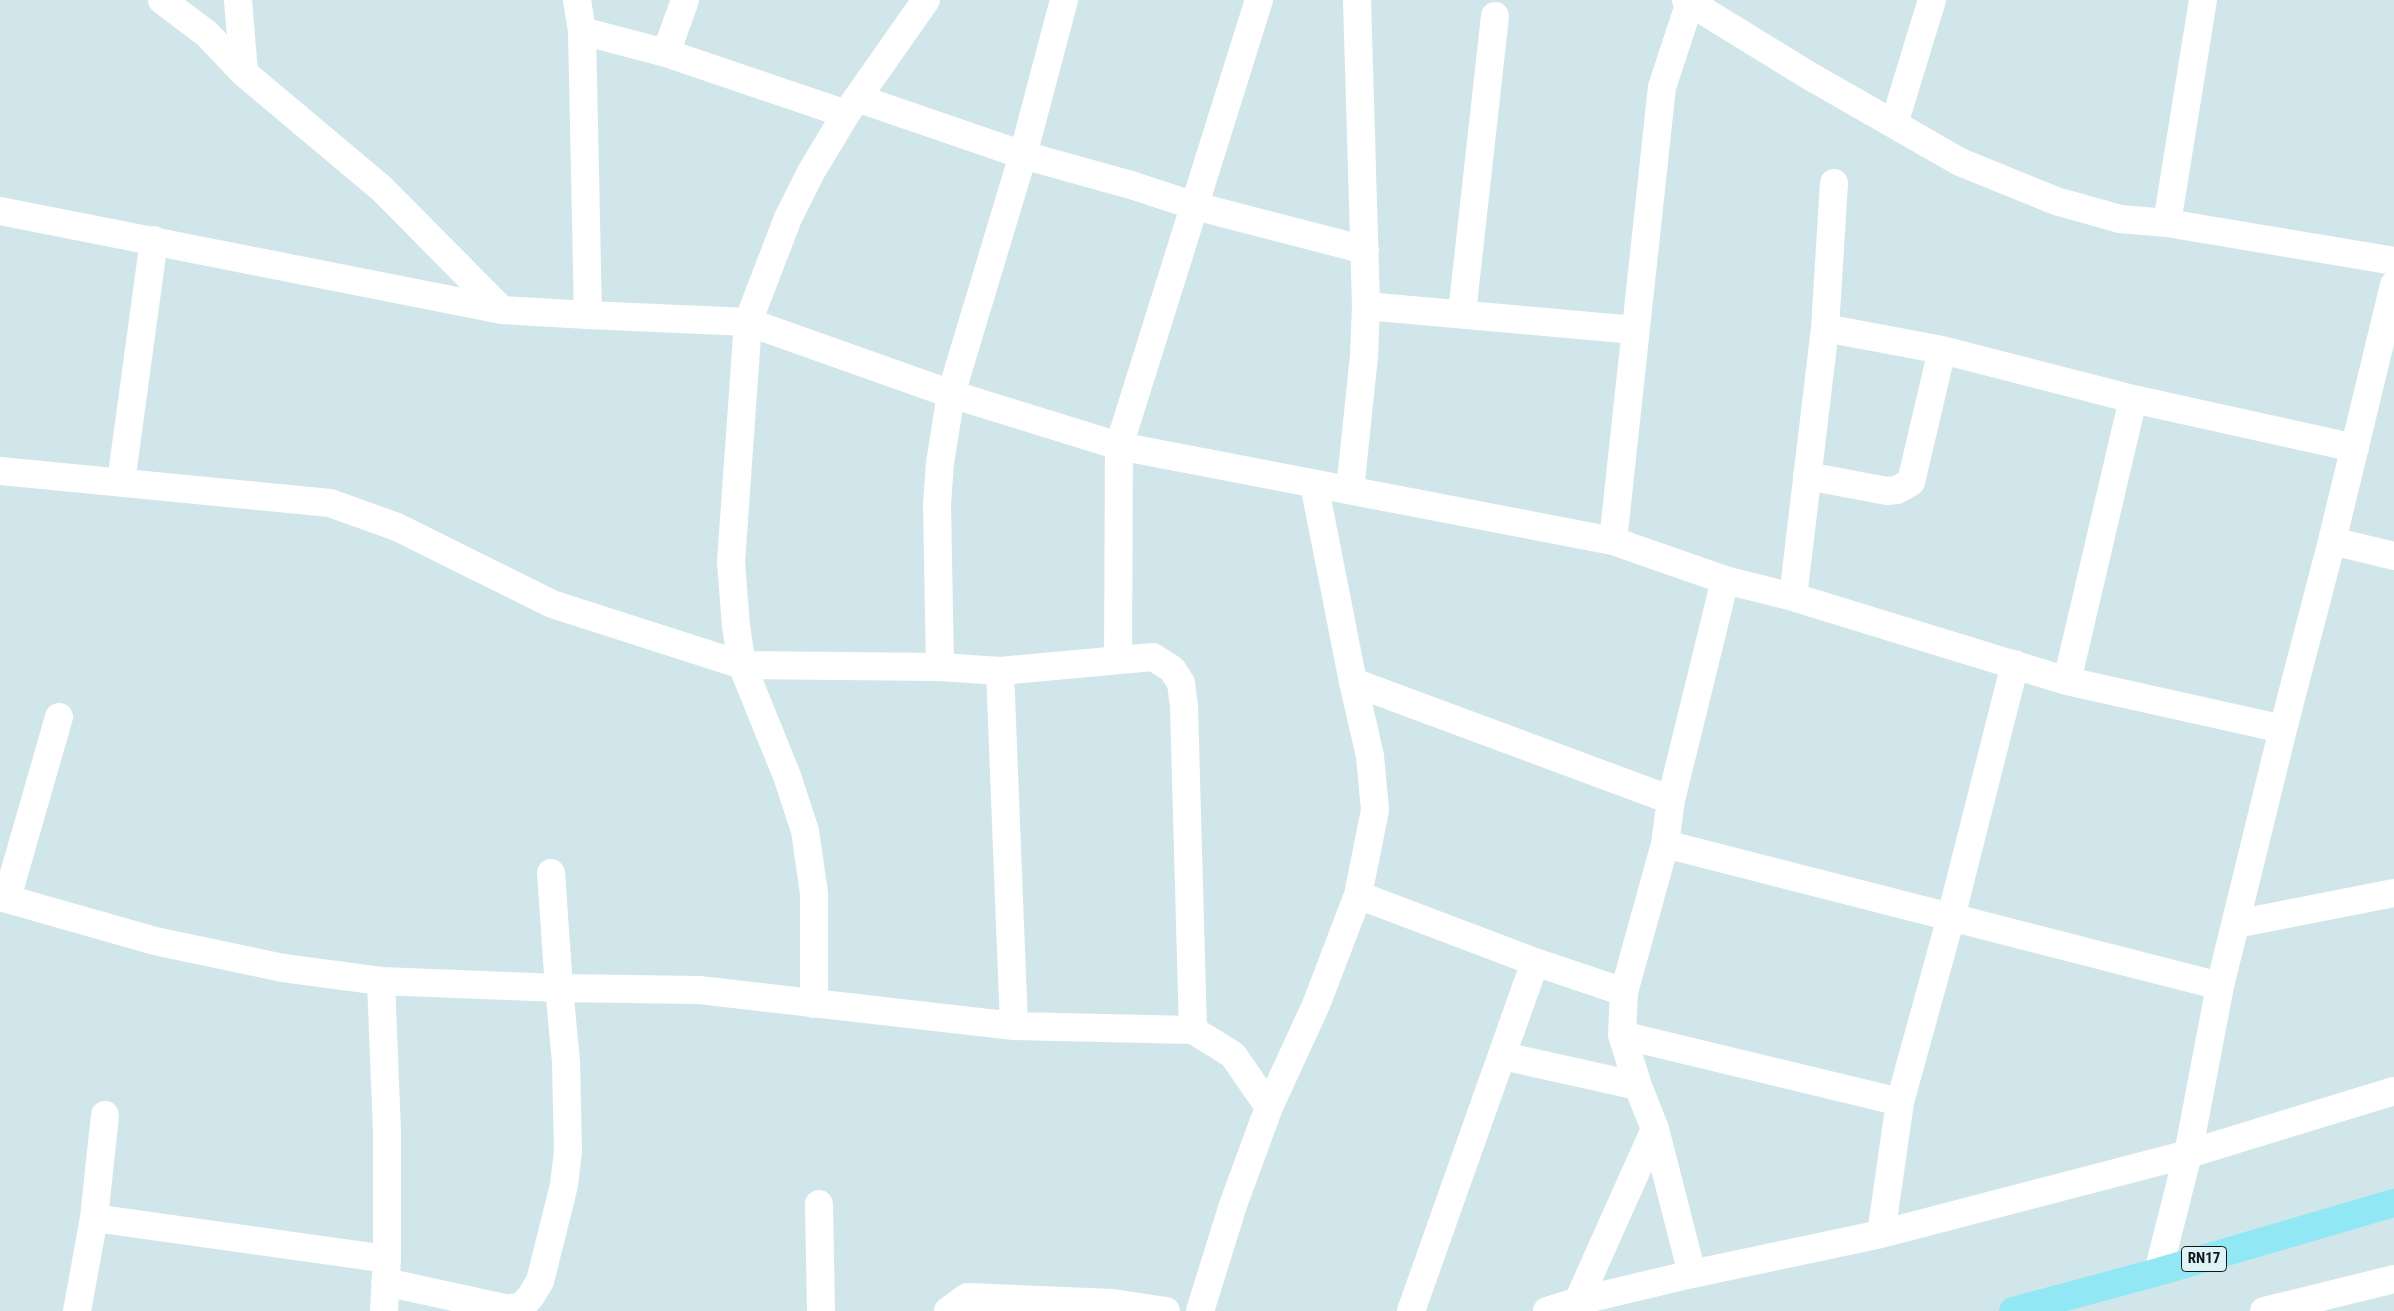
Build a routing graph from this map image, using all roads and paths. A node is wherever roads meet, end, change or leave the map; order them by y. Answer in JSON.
{"nodes":[{"id":1,"x":162,"y":0,"type":"edge"},
{"id":2,"x":238,"y":0,"type":"edge"},
{"id":3,"x":577,"y":0,"type":"edge"},
{"id":4,"x":685,"y":0,"type":"edge"},
{"id":5,"x":926,"y":0,"type":"edge"},
{"id":6,"x":1064,"y":0,"type":"edge"},
{"id":7,"x":1259,"y":0,"type":"edge"},
{"id":8,"x":1357,"y":0,"type":"edge"},
{"id":9,"x":1932,"y":0,"type":"edge"},
{"id":10,"x":2203,"y":0,"type":"edge"},
{"id":11,"x":1688,"y":1,"type":"edge"},
{"id":12,"x":1495,"y":16,"type":"dead end"},
{"id":13,"x":582,"y":31,"type":"junction"},
{"id":14,"x":666,"y":53,"type":"junction"},
{"id":15,"x":244,"y":73,"type":"junction"},
{"id":16,"x":852,"y":106,"type":"junction"},
{"id":17,"x":1894,"y":124,"type":"junction"},
{"id":18,"x":1023,"y":155,"type":"junction"},
{"id":19,"x":1834,"y":183,"type":"dead end"},
{"id":20,"x":1195,"y":206,"type":"junction"},
{"id":21,"x":0,"y":210,"type":"edge"},
{"id":22,"x":2167,"y":223,"type":"junction"},
{"id":23,"x":154,"y":240,"type":"junction"},
{"id":24,"x":1365,"y":250,"type":"junction"},
{"id":25,"x":2394,"y":261,"type":"edge"},
{"id":26,"x":2394,"y":285,"type":"edge"},
{"id":27,"x":1366,"y":306,"type":"junction"},
{"id":28,"x":502,"y":310,"type":"junction"},
{"id":29,"x":1462,"y":313,"type":"junction"},
{"id":30,"x":588,"y":315,"type":"junction"},
{"id":31,"x":748,"y":322,"type":"junction"},
{"id":32,"x":1825,"y":328,"type":"junction"},
{"id":33,"x":1636,"y":330,"type":"junction"},
{"id":34,"x":1942,"y":350,"type":"junction"},
{"id":35,"x":951,"y":394,"type":"junction"},
{"id":36,"x":2133,"y":400,"type":"junction"},
{"id":37,"x":1119,"y":446,"type":"junction"},
{"id":38,"x":2355,"y":448,"type":"junction"},
{"id":39,"x":0,"y":471,"type":"edge"},
{"id":40,"x":1807,"y":476,"type":"junction"},
{"id":41,"x":121,"y":482,"type":"junction"},
{"id":42,"x":1314,"y":484,"type":"junction"},
{"id":43,"x":1350,"y":490,"type":"junction"},
{"id":44,"x":1613,"y":541,"type":"junction"},
{"id":45,"x":2332,"y":541,"type":"junction"},
{"id":46,"x":2394,"y":556,"type":"edge"},
{"id":47,"x":1725,"y":580,"type":"junction"},
{"id":48,"x":1793,"y":597,"type":"junction"},
{"id":49,"x":1118,"y":659,"type":"junction"},
{"id":50,"x":2015,"y":664,"type":"junction"},
{"id":51,"x":742,"y":665,"type":"junction"},
{"id":52,"x":940,"y":667,"type":"junction"},
{"id":53,"x":1000,"y":671,"type":"junction"},
{"id":54,"x":2067,"y":681,"type":"junction"},
{"id":55,"x":1353,"y":682,"type":"junction"},
{"id":56,"x":59,"y":717,"type":"dead end"},
{"id":57,"x":2283,"y":729,"type":"junction"},
{"id":58,"x":1671,"y":800,"type":"junction"},
{"id":59,"x":1664,"y":844,"type":"junction"},
{"id":60,"x":551,"y":873,"type":"dead end"},
{"id":61,"x":2394,"y":893,"type":"edge"},
{"id":62,"x":1358,"y":895,"type":"junction"},
{"id":63,"x":3,"y":897,"type":"edge"},
{"id":64,"x":1951,"y":917,"type":"junction"},
{"id":65,"x":2236,"y":924,"type":"junction"},
{"id":66,"x":1535,"y":962,"type":"junction"},
{"id":67,"x":381,"y":981,"type":"junction"},
{"id":68,"x":2220,"y":986,"type":"junction"},
{"id":69,"x":559,"y":988,"type":"junction"},
{"id":70,"x":1624,"y":992,"type":"junction"},
{"id":71,"x":814,"y":1004,"type":"junction"},
{"id":72,"x":1014,"y":1026,"type":"junction"},
{"id":73,"x":1193,"y":1030,"type":"junction"},
{"id":74,"x":1622,"y":1034,"type":"junction"},
{"id":75,"x":1503,"y":1056,"type":"junction"},
{"id":76,"x":1638,"y":1086,"type":"junction"},
{"id":77,"x":2394,"y":1090,"type":"edge"},
{"id":78,"x":1900,"y":1102,"type":"junction"},
{"id":79,"x":1269,"y":1107,"type":"junction"},
{"id":80,"x":105,"y":1115,"type":"dead end"},
{"id":81,"x":1655,"y":1129,"type":"junction"},
{"id":82,"x":2188,"y":1154,"type":"junction"},
{"id":83,"x":2394,"y":1203,"type":"edge"},
{"id":84,"x":819,"y":1204,"type":"dead end"},
{"id":85,"x":94,"y":1218,"type":"junction"},
{"id":86,"x":1881,"y":1234,"type":"junction"},
{"id":87,"x":386,"y":1270,"type":"junction"},
{"id":88,"x":2158,"y":1272,"type":"junction"},
{"id":89,"x":1692,"y":1274,"type":"junction"},
{"id":90,"x":2394,"y":1279,"type":"edge"},
{"id":91,"x":1578,"y":1301,"type":"junction"},
{"id":92,"x":77,"y":1311,"type":"edge"},
{"id":93,"x":384,"y":1311,"type":"edge"},
{"id":94,"x":821,"y":1311,"type":"edge"},
{"id":95,"x":948,"y":1311,"type":"edge"},
{"id":96,"x":1166,"y":1311,"type":"edge"},
{"id":97,"x":1200,"y":1311,"type":"edge"},
{"id":98,"x":1411,"y":1311,"type":"edge"},
{"id":99,"x":1547,"y":1311,"type":"edge"},
{"id":100,"x":2013,"y":1311,"type":"edge"},
{"id":101,"x":2264,"y":1311,"type":"edge"}],
"edges":[{"from":1,"to":15,"type":"street"},
{"from":2,"to":15,"type":"street"},
{"from":3,"to":13,"type":"street"},
{"from":4,"to":14,"type":"street"},
{"from":5,"to":16,"type":"street"},
{"from":6,"to":18,"type":"street"},
{"from":7,"to":20,"type":"street"},
{"from":8,"to":24,"type":"street"},
{"from":9,"to":17,"type":"street"},
{"from":10,"to":22,"type":"street"},
{"from":11,"to":17,"type":"street"},
{"from":11,"to":33,"type":"street"},
{"from":12,"to":29,"type":"street"},
{"from":13,"to":14,"type":"street"},
{"from":13,"to":30,"type":"street"},
{"from":14,"to":16,"type":"street"},
{"from":15,"to":28,"type":"street"},
{"from":16,"to":18,"type":"street"},
{"from":16,"to":31,"type":"street"},
{"from":17,"to":22,"type":"street"},
{"from":18,"to":20,"type":"street"},
{"from":18,"to":35,"type":"street"},
{"from":19,"to":32,"type":"street"},
{"from":20,"to":24,"type":"street"},
{"from":20,"to":37,"type":"street"},
{"from":21,"to":23,"type":"street"},
{"from":22,"to":25,"type":"street"},
{"from":23,"to":28,"type":"street"},
{"from":23,"to":41,"type":"street"},
{"from":24,"to":27,"type":"street"},
{"from":26,"to":38,"type":"street"},
{"from":27,"to":29,"type":"street"},
{"from":27,"to":43,"type":"street"},
{"from":28,"to":30,"type":"street"},
{"from":29,"to":33,"type":"street"},
{"from":30,"to":31,"type":"street"},
{"from":31,"to":35,"type":"street"},
{"from":31,"to":51,"type":"street"},
{"from":32,"to":34,"type":"street"},
{"from":32,"to":40,"type":"street"},
{"from":33,"to":44,"type":"street"},
{"from":34,"to":36,"type":"street"},
{"from":34,"to":40,"type":"street"},
{"from":35,"to":37,"type":"street"},
{"from":35,"to":52,"type":"street"},
{"from":36,"to":38,"type":"street"},
{"from":36,"to":54,"type":"street"},
{"from":37,"to":42,"type":"street"},
{"from":37,"to":49,"type":"street"},
{"from":38,"to":45,"type":"street"},
{"from":39,"to":41,"type":"street"},
{"from":40,"to":48,"type":"street"},
{"from":41,"to":51,"type":"street"},
{"from":42,"to":43,"type":"street"},
{"from":42,"to":55,"type":"street"},
{"from":43,"to":44,"type":"street"},
{"from":44,"to":47,"type":"street"},
{"from":45,"to":46,"type":"street"},
{"from":45,"to":57,"type":"street"},
{"from":47,"to":48,"type":"street"},
{"from":47,"to":58,"type":"street"},
{"from":48,"to":50,"type":"street"},
{"from":49,"to":53,"type":"street"},
{"from":49,"to":73,"type":"street"},
{"from":50,"to":54,"type":"street"},
{"from":50,"to":64,"type":"street"},
{"from":51,"to":52,"type":"street"},
{"from":51,"to":71,"type":"street"},
{"from":52,"to":53,"type":"street"},
{"from":53,"to":72,"type":"street"},
{"from":54,"to":57,"type":"street"},
{"from":55,"to":58,"type":"street"},
{"from":55,"to":62,"type":"street"},
{"from":56,"to":63,"type":"street"},
{"from":57,"to":65,"type":"street"},
{"from":58,"to":59,"type":"street"},
{"from":59,"to":64,"type":"street"},
{"from":59,"to":70,"type":"street"},
{"from":60,"to":69,"type":"street"},
{"from":61,"to":65,"type":"street"},
{"from":62,"to":66,"type":"street"},
{"from":62,"to":79,"type":"street"},
{"from":63,"to":67,"type":"street"},
{"from":64,"to":68,"type":"street"},
{"from":64,"to":78,"type":"street"},
{"from":65,"to":68,"type":"street"},
{"from":66,"to":70,"type":"street"},
{"from":66,"to":75,"type":"street"},
{"from":67,"to":69,"type":"street"},
{"from":67,"to":87,"type":"street"},
{"from":68,"to":82,"type":"street"},
{"from":69,"to":71,"type":"street"},
{"from":69,"to":87,"type":"street"},
{"from":70,"to":74,"type":"street"},
{"from":71,"to":72,"type":"street"},
{"from":72,"to":73,"type":"street"},
{"from":73,"to":79,"type":"street"},
{"from":74,"to":76,"type":"street"},
{"from":74,"to":78,"type":"street"},
{"from":75,"to":76,"type":"street"},
{"from":75,"to":98,"type":"street"},
{"from":76,"to":81,"type":"street"},
{"from":77,"to":82,"type":"street"},
{"from":78,"to":86,"type":"street"},
{"from":79,"to":97,"type":"street"},
{"from":80,"to":85,"type":"street"},
{"from":81,"to":89,"type":"street"},
{"from":81,"to":91,"type":"street"},
{"from":82,"to":86,"type":"street"},
{"from":82,"to":88,"type":"street"},
{"from":83,"to":88,"type":"main road","number":"RN17"},
{"from":84,"to":94,"type":"street"},
{"from":85,"to":87,"type":"street"},
{"from":85,"to":92,"type":"street"},
{"from":86,"to":89,"type":"street"},
{"from":87,"to":93,"type":"street"},
{"from":88,"to":100,"type":"main road","number":"RN17"},
{"from":89,"to":91,"type":"street"},
{"from":90,"to":101,"type":"street"},
{"from":91,"to":99,"type":"street"},
{"from":95,"to":96,"type":"street"}]}
